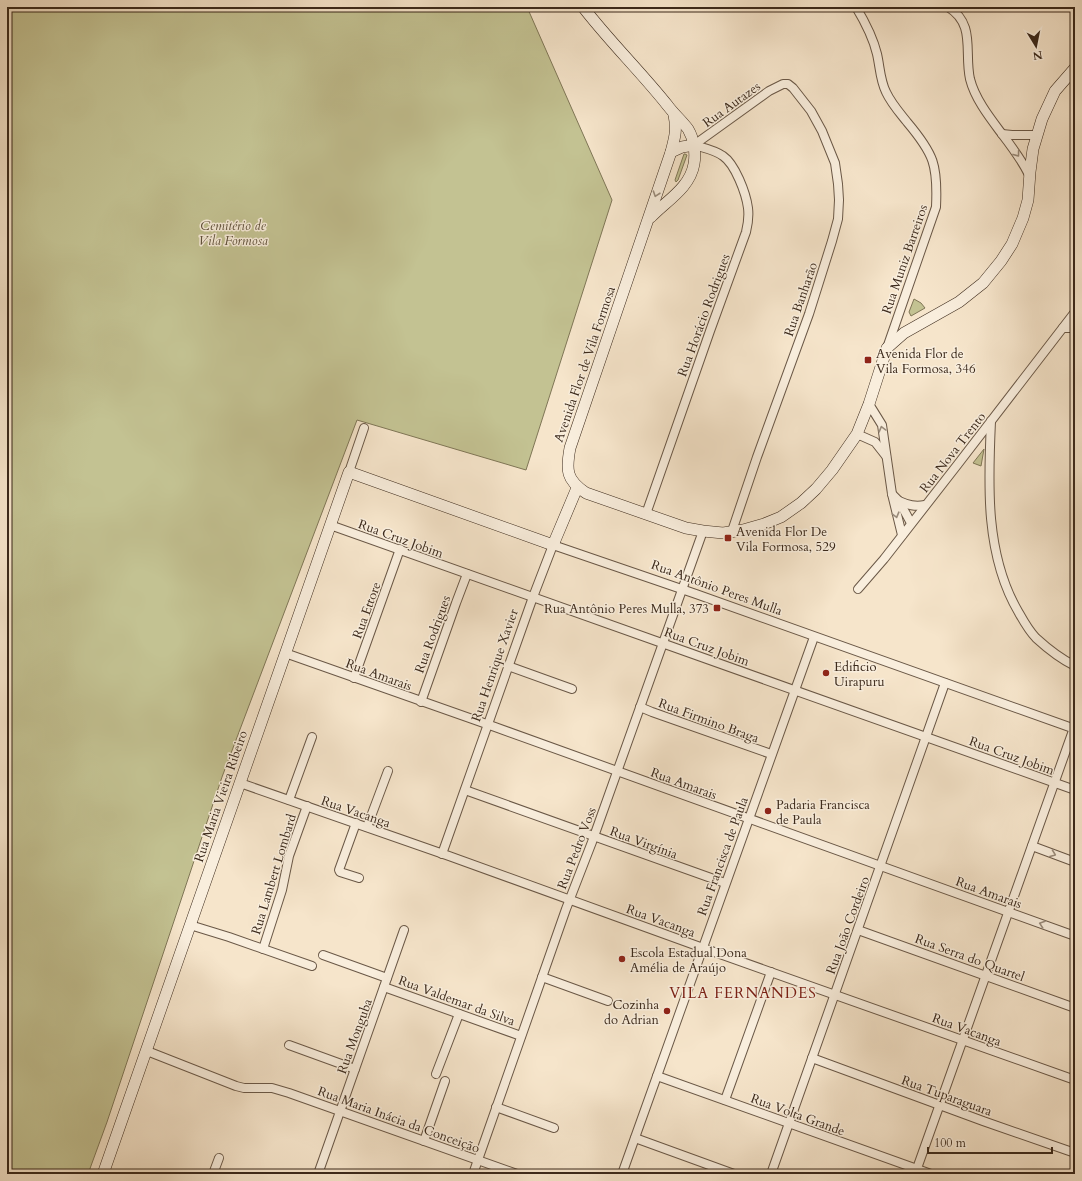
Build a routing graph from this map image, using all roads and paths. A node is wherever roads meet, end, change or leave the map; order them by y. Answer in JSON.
{"nodes":[{"id":1,"x":583,"y":7,"type":"edge"},
{"id":2,"x":856,"y":7,"type":"edge"},
{"id":3,"x":948,"y":7,"type":"edge"},
{"id":4,"x":1075,"y":68,"type":"edge"},
{"id":5,"x":783,"y":84,"type":"joint"},
{"id":6,"x":674,"y":115,"type":"junction"},
{"id":7,"x":1002,"y":134,"type":"junction"},
{"id":8,"x":1037,"y":135,"type":"junction"},
{"id":9,"x":694,"y":146,"type":"junction"},
{"id":10,"x":671,"y":152,"type":"junction"},
{"id":11,"x":665,"y":168,"type":"junction"},
{"id":12,"x":1029,"y":175,"type":"junction"},
{"id":13,"x":681,"y":189,"type":"junction"},
{"id":14,"x":648,"y":220,"type":"junction"},
{"id":15,"x":1075,"y":312,"type":"edge"},
{"id":16,"x":1063,"y":328,"type":"junction"},
{"id":17,"x":1075,"y":328,"type":"edge"},
{"id":18,"x":887,"y":348,"type":"junction"},
{"id":19,"x":869,"y":404,"type":"junction"},
{"id":20,"x":991,"y":421,"type":"junction"},
{"id":21,"x":364,"y":428,"type":"dead end"},
{"id":22,"x":857,"y":434,"type":"junction"},
{"id":23,"x":886,"y":456,"type":"junction"},
{"id":24,"x":349,"y":472,"type":"junction"},
{"id":25,"x":578,"y":488,"type":"junction"},
{"id":26,"x":892,"y":494,"type":"junction"},
{"id":27,"x":899,"y":501,"type":"junction"},
{"id":28,"x":925,"y":506,"type":"junction"},
{"id":29,"x":646,"y":514,"type":"junction"},
{"id":30,"x":911,"y":523,"type":"junction"},
{"id":31,"x":330,"y":525,"type":"junction"},
{"id":32,"x":703,"y":531,"type":"junction"},
{"id":33,"x":732,"y":531,"type":"junction"},
{"id":34,"x":902,"y":535,"type":"junction"},
{"id":35,"x":552,"y":545,"type":"junction"},
{"id":36,"x":400,"y":550,"type":"junction"},
{"id":37,"x":467,"y":574,"type":"junction"},
{"id":38,"x":682,"y":589,"type":"junction"},
{"id":39,"x":858,"y":589,"type":"dead end"},
{"id":40,"x":533,"y":597,"type":"junction"},
{"id":41,"x":814,"y":637,"type":"junction"},
{"id":42,"x":662,"y":643,"type":"junction"},
{"id":43,"x":285,"y":653,"type":"junction"},
{"id":44,"x":508,"y":666,"type":"junction"},
{"id":45,"x":1075,"y":666,"type":"edge"},
{"id":46,"x":354,"y":678,"type":"junction"},
{"id":47,"x":946,"y":683,"type":"junction"},
{"id":48,"x":572,"y":688,"type":"dead end"},
{"id":49,"x":795,"y":690,"type":"junction"},
{"id":50,"x":421,"y":702,"type":"junction"},
{"id":51,"x":640,"y":707,"type":"junction"},
{"id":52,"x":488,"y":725,"type":"junction"},
{"id":53,"x":1074,"y":727,"type":"edge"},
{"id":54,"x":927,"y":736,"type":"junction"},
{"id":55,"x":312,"y":737,"type":"dead end"},
{"id":56,"x":771,"y":754,"type":"junction"},
{"id":57,"x":388,"y":771,"type":"dead end"},
{"id":58,"x":617,"y":771,"type":"junction"},
{"id":59,"x":240,"y":783,"type":"junction"},
{"id":60,"x":1054,"y":783,"type":"junction"},
{"id":61,"x":465,"y":790,"type":"junction"},
{"id":62,"x":1075,"y":790,"type":"edge"},
{"id":63,"x":289,"y":800,"type":"junction"},
{"id":64,"x":307,"y":806,"type":"junction"},
{"id":65,"x":748,"y":819,"type":"junction"},
{"id":66,"x":356,"y":823,"type":"junction"},
{"id":67,"x":366,"y":827,"type":"junction"},
{"id":68,"x":594,"y":836,"type":"junction"},
{"id":69,"x":1032,"y":846,"type":"junction"},
{"id":70,"x":442,"y":854,"type":"junction"},
{"id":71,"x":1075,"y":862,"type":"edge"},
{"id":72,"x":880,"y":866,"type":"junction"},
{"id":73,"x":360,"y":878,"type":"dead end"},
{"id":74,"x":725,"y":883,"type":"junction"},
{"id":75,"x":570,"y":900,"type":"junction"},
{"id":76,"x":1009,"y":912,"type":"junction"},
{"id":77,"x":190,"y":925,"type":"junction"},
{"id":78,"x":404,"y":930,"type":"dead end"},
{"id":79,"x":858,"y":930,"type":"junction"},
{"id":80,"x":1075,"y":936,"type":"edge"},
{"id":81,"x":702,"y":948,"type":"junction"},
{"id":82,"x":263,"y":949,"type":"junction"},
{"id":83,"x":323,"y":955,"type":"dead end"},
{"id":84,"x":312,"y":966,"type":"dead end"},
{"id":85,"x":771,"y":972,"type":"junction"},
{"id":86,"x":986,"y":976,"type":"junction"},
{"id":87,"x":542,"y":977,"type":"junction"},
{"id":88,"x":387,"y":978,"type":"junction"},
{"id":89,"x":384,"y":987,"type":"junction"},
{"id":90,"x":834,"y":994,"type":"junction"},
{"id":91,"x":608,"y":1001,"type":"dead end"},
{"id":92,"x":1075,"y":1008,"type":"edge"},
{"id":93,"x":459,"y":1014,"type":"junction"},
{"id":94,"x":521,"y":1036,"type":"junction"},
{"id":95,"x":963,"y":1040,"type":"junction"},
{"id":96,"x":289,"y":1046,"type":"dead end"},
{"id":97,"x":147,"y":1052,"type":"junction"},
{"id":98,"x":812,"y":1058,"type":"junction"},
{"id":99,"x":355,"y":1069,"type":"junction"},
{"id":100,"x":436,"y":1074,"type":"dead end"},
{"id":101,"x":657,"y":1076,"type":"junction"},
{"id":102,"x":1075,"y":1080,"type":"edge"},
{"id":103,"x":445,"y":1081,"type":"dead end"},
{"id":104,"x":725,"y":1100,"type":"junction"},
{"id":105,"x":939,"y":1104,"type":"junction"},
{"id":106,"x":496,"y":1107,"type":"junction"},
{"id":107,"x":340,"y":1111,"type":"junction"},
{"id":108,"x":789,"y":1123,"type":"junction"},
{"id":109,"x":554,"y":1128,"type":"dead end"},
{"id":110,"x":635,"y":1138,"type":"junction"},
{"id":111,"x":424,"y":1141,"type":"junction"},
{"id":112,"x":1075,"y":1153,"type":"edge"},
{"id":113,"x":219,"y":1158,"type":"dead end"},
{"id":114,"x":477,"y":1160,"type":"junction"},
{"id":115,"x":916,"y":1171,"type":"edge"},
{"id":116,"x":103,"y":1174,"type":"edge"},
{"id":117,"x":213,"y":1174,"type":"edge"},
{"id":118,"x":318,"y":1174,"type":"edge"},
{"id":119,"x":472,"y":1174,"type":"edge"},
{"id":120,"x":517,"y":1174,"type":"edge"},
{"id":121,"x":622,"y":1174,"type":"edge"},
{"id":122,"x":734,"y":1174,"type":"edge"},
{"id":123,"x":771,"y":1174,"type":"edge"},
{"id":124,"x":931,"y":1174,"type":"edge"}],
"edges":[{"from":1,"to":6,"type":"street"},
{"from":2,"to":18,"type":"street","name":"Rua Muniz Barreiros"},
{"from":3,"to":7,"type":"street"},
{"from":4,"to":8,"type":"street"},
{"from":5,"to":9,"type":"street","name":"Rua Autazes"},
{"from":5,"to":33,"type":"street","name":"Rua Banharão"},
{"from":6,"to":9,"type":"street"},
{"from":6,"to":10,"type":"street","name":"Avenida Flor de Vila Formosa"},
{"from":7,"to":8,"type":"street"},
{"from":7,"to":12,"type":"street","one_way":true},
{"from":8,"to":12,"type":"street"},
{"from":9,"to":10,"type":"street"},
{"from":9,"to":13,"type":"street","name":"Avenida Flor de Vila Formosa"},
{"from":9,"to":29,"type":"street","name":"Rua Horácio Rodrigues"},
{"from":10,"to":11,"type":"street","name":"Avenida Flor de Vila Formosa"},
{"from":11,"to":13,"type":"street"},
{"from":11,"to":14,"type":"street","name":"Avenida Flor de Vila Formosa","one_way":true},
{"from":12,"to":18,"type":"street"},
{"from":13,"to":14,"type":"street","name":"Avenida Flor de Vila Formosa"},
{"from":14,"to":25,"type":"street","name":"Avenida Flor de Vila Formosa"},
{"from":15,"to":16,"type":"street","name":"Rua Nova Trento"},
{"from":16,"to":17,"type":"street"},
{"from":16,"to":20,"type":"street","name":"Rua Nova Trento"},
{"from":18,"to":19,"type":"street"},
{"from":19,"to":22,"type":"street"},
{"from":23,"to":19,"type":"street","one_way":true},
{"from":20,"to":28,"type":"street","name":"Rua Nova Trento"},
{"from":20,"to":45,"type":"street"},
{"from":21,"to":24,"type":"street","name":"Rua Maria Vieira Ribeiro"},
{"from":22,"to":23,"type":"street"},
{"from":22,"to":33,"type":"street"},
{"from":23,"to":26,"type":"street"},
{"from":24,"to":31,"type":"street","name":"Rua Maria Vieira Ribeiro"},
{"from":24,"to":35,"type":"street","name":"Rua Antônio Peres Mulla"},
{"from":25,"to":29,"type":"street"},
{"from":25,"to":35,"type":"street","name":"Rua Henrique Xavier"},
{"from":26,"to":27,"type":"street"},
{"from":26,"to":34,"type":"street","one_way":true},
{"from":27,"to":28,"type":"street"},
{"from":27,"to":30,"type":"street"},
{"from":28,"to":30,"type":"street","name":"Rua Nova Trento"},
{"from":29,"to":32,"type":"street"},
{"from":30,"to":34,"type":"street","name":"Rua Nova Trento"},
{"from":31,"to":36,"type":"street","name":"Rua Cruz Jobim"},
{"from":31,"to":43,"type":"street","name":"Rua Maria Vieira Ribeiro"},
{"from":32,"to":33,"type":"street"},
{"from":32,"to":38,"type":"street","name":"Rua Pedro Voss"},
{"from":34,"to":39,"type":"street","name":"Rua Nova Trento"},
{"from":35,"to":38,"type":"street","name":"Rua Antônio Peres Mulla"},
{"from":35,"to":40,"type":"street","name":"Rua Henrique Xavier"},
{"from":36,"to":37,"type":"street","name":"Rua Cruz Jobim"},
{"from":36,"to":46,"type":"street","name":"Rua Ettore"},
{"from":37,"to":40,"type":"street","name":"Rua Cruz Jobim"},
{"from":37,"to":50,"type":"street","name":"Rua Rodrigues"},
{"from":38,"to":41,"type":"street","name":"Rua Antônio Peres Mulla"},
{"from":38,"to":42,"type":"street","name":"Rua Pedro Voss"},
{"from":40,"to":42,"type":"street","name":"Rua Cruz Jobim"},
{"from":40,"to":44,"type":"street","name":"Rua Henrique Xavier"},
{"from":41,"to":47,"type":"street","name":"Rua Antônio Peres Mulla"},
{"from":41,"to":49,"type":"street","name":"Rua Francisca de Paula"},
{"from":42,"to":49,"type":"street","name":"Rua Cruz Jobim"},
{"from":42,"to":51,"type":"street","name":"Rua Pedro Voss"},
{"from":43,"to":46,"type":"street","name":"Rua Amarais"},
{"from":43,"to":59,"type":"street","name":"Rua Maria Vieira Ribeiro"},
{"from":44,"to":48,"type":"street"},
{"from":44,"to":52,"type":"street","name":"Rua Henrique Xavier"},
{"from":46,"to":50,"type":"street","name":"Rua Amarais"},
{"from":47,"to":53,"type":"street","name":"Rua Antônio Peres Mulla"},
{"from":47,"to":54,"type":"street","name":"Rua João Cordeiro"},
{"from":49,"to":54,"type":"street","name":"Rua Cruz Jobim"},
{"from":49,"to":56,"type":"street","name":"Rua Francisca de Paula"},
{"from":50,"to":52,"type":"street","name":"Rua Amarais"},
{"from":51,"to":56,"type":"street","name":"Rua Firmino Braga"},
{"from":51,"to":58,"type":"street","name":"Rua Pedro Voss"},
{"from":52,"to":58,"type":"street","name":"Rua Amarais"},
{"from":52,"to":61,"type":"street","name":"Rua Henrique Xavier"},
{"from":53,"to":60,"type":"street"},
{"from":54,"to":60,"type":"street","name":"Rua Cruz Jobim"},
{"from":54,"to":72,"type":"street","name":"Rua João Cordeiro"},
{"from":55,"to":63,"type":"street"},
{"from":56,"to":65,"type":"street","name":"Rua Francisca de Paula"},
{"from":57,"to":67,"type":"street"},
{"from":58,"to":65,"type":"street","name":"Rua Amarais"},
{"from":58,"to":68,"type":"street","name":"Rua Pedro Voss"},
{"from":59,"to":63,"type":"street","name":"Rua Vacanga"},
{"from":59,"to":77,"type":"street","name":"Rua Maria Vieira Ribeiro"},
{"from":60,"to":62,"type":"street","name":"Rua Cruz Jobim"},
{"from":60,"to":69,"type":"street"},
{"from":61,"to":68,"type":"street","name":"Rua Virgínia"},
{"from":61,"to":70,"type":"street","name":"Rua Henrique Xavier"},
{"from":63,"to":64,"type":"street","name":"Rua Vacanga"},
{"from":64,"to":66,"type":"street","name":"Rua Vacanga"},
{"from":64,"to":82,"type":"street","name":"Rua Lambert Lombard"},
{"from":65,"to":72,"type":"street","name":"Rua Amarais"},
{"from":65,"to":74,"type":"street","name":"Rua Francisca de Paula"},
{"from":66,"to":67,"type":"street","name":"Rua Vacanga"},
{"from":66,"to":73,"type":"street"},
{"from":67,"to":70,"type":"street","name":"Rua Vacanga"},
{"from":68,"to":74,"type":"street","name":"Rua Virgínia"},
{"from":68,"to":75,"type":"street","name":"Rua Pedro Voss"},
{"from":69,"to":71,"type":"street","one_way":true},
{"from":69,"to":76,"type":"street"},
{"from":70,"to":75,"type":"street","name":"Rua Vacanga"},
{"from":72,"to":76,"type":"street","name":"Rua Amarais"},
{"from":72,"to":79,"type":"street","name":"Rua João Cordeiro"},
{"from":74,"to":81,"type":"street","name":"Rua Francisca de Paula"},
{"from":75,"to":81,"type":"street","name":"Rua Vacanga"},
{"from":75,"to":87,"type":"street","name":"Rua Pedro Voss"},
{"from":80,"to":76,"type":"street","name":"Rua Amarais","one_way":true},
{"from":76,"to":86,"type":"street"},
{"from":77,"to":82,"type":"street"},
{"from":77,"to":97,"type":"street","name":"Rua Maria Vieira Ribeiro"},
{"from":78,"to":88,"type":"street","name":"Rua Monguba"},
{"from":79,"to":86,"type":"street","name":"Rua Serra do Quartel"},
{"from":79,"to":90,"type":"street","name":"Rua João Cordeiro"},
{"from":81,"to":85,"type":"street","name":"Rua Vacanga"},
{"from":81,"to":101,"type":"street","name":"Rua Francisca de Paula"},
{"from":82,"to":84,"type":"street"},
{"from":83,"to":88,"type":"street"},
{"from":85,"to":90,"type":"street","name":"Rua Vacanga"},
{"from":85,"to":104,"type":"street"},
{"from":86,"to":92,"type":"street","name":"Rua Serra do Quartel"},
{"from":86,"to":95,"type":"street"},
{"from":87,"to":91,"type":"street"},
{"from":87,"to":94,"type":"street","name":"Rua Pedro Voss"},
{"from":88,"to":89,"type":"street","name":"Rua Monguba"},
{"from":89,"to":93,"type":"street","name":"Rua Valdemar da Silva"},
{"from":89,"to":99,"type":"street","name":"Rua Monguba"},
{"from":90,"to":95,"type":"street","name":"Rua Vacanga"},
{"from":90,"to":98,"type":"street","name":"Rua João Cordeiro"},
{"from":93,"to":94,"type":"street","name":"Rua Valdemar da Silva"},
{"from":93,"to":100,"type":"street"},
{"from":94,"to":106,"type":"street","name":"Rua Pedro Voss"},
{"from":95,"to":102,"type":"street","name":"Rua Vacanga"},
{"from":95,"to":105,"type":"street"},
{"from":96,"to":99,"type":"street"},
{"from":97,"to":107,"type":"street","name":"Rua Maria Inácia da Conceição"},
{"from":97,"to":116,"type":"street","name":"Rua Maria Vieira Ribeiro"},
{"from":98,"to":105,"type":"street","name":"Rua Tuparaguara"},
{"from":98,"to":108,"type":"street","name":"Rua João Cordeiro"},
{"from":99,"to":107,"type":"street","name":"Rua Monguba"},
{"from":101,"to":104,"type":"street","name":"Rua Volta Grande"},
{"from":101,"to":110,"type":"street","name":"Rua Francisca de Paula"},
{"from":103,"to":111,"type":"street"},
{"from":104,"to":108,"type":"street","name":"Rua Volta Grande"},
{"from":105,"to":112,"type":"street","name":"Rua Tuparaguara"},
{"from":105,"to":115,"type":"street"},
{"from":106,"to":109,"type":"street"},
{"from":106,"to":114,"type":"street","name":"Rua Pedro Voss"},
{"from":107,"to":111,"type":"street","name":"Rua Maria Inácia da Conceição"},
{"from":107,"to":118,"type":"street","name":"Rua Monguba"},
{"from":108,"to":115,"type":"street","name":"Rua Volta Grande"},
{"from":108,"to":123,"type":"street","name":"Rua João Cordeiro"},
{"from":110,"to":121,"type":"street","name":"Rua Francisca de Paula"},
{"from":110,"to":122,"type":"street"},
{"from":111,"to":114,"type":"street","name":"Rua Maria Inácia da Conceição"},
{"from":113,"to":117,"type":"street"},
{"from":114,"to":119,"type":"street","name":"Rua Pedro Voss"},
{"from":114,"to":120,"type":"street","name":"Rua Maria Inácia da Conceição"},
{"from":115,"to":124,"type":"street","name":"Rua Volta Grande"}]}
